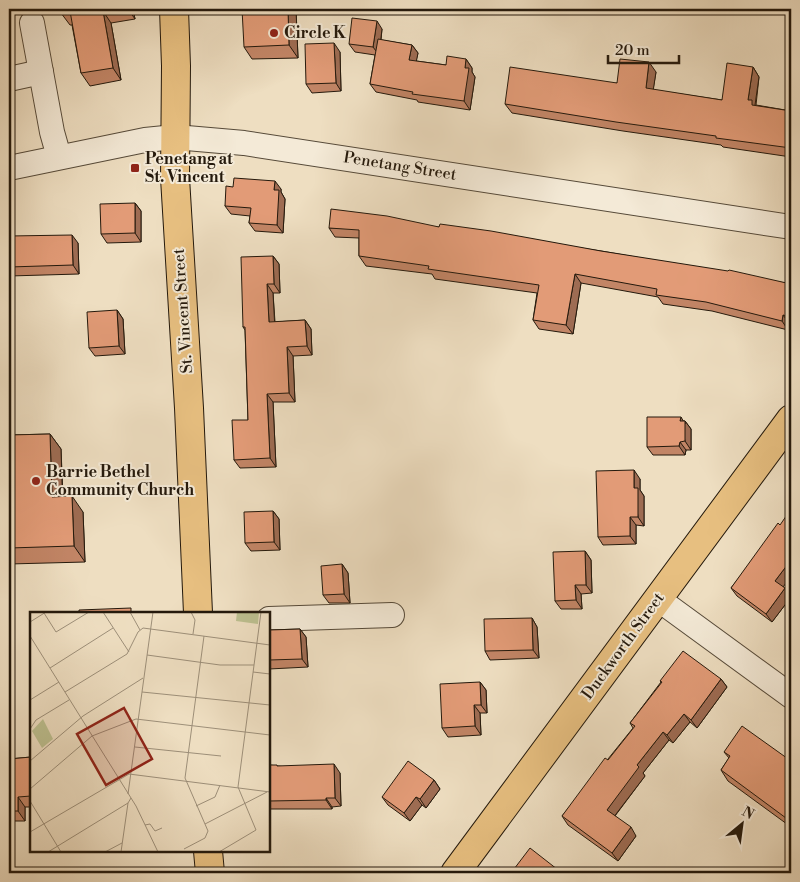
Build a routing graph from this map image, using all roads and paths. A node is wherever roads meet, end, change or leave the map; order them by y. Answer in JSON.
{"nodes":[{"id":1,"x":174,"y":9,"type":"edge"},
{"id":2,"x":32,"y":23,"type":"dead end"},
{"id":3,"x":41,"y":72,"type":"junction"},
{"id":4,"x":9,"y":78,"type":"edge"},
{"id":5,"x":175,"y":137,"type":"junction"},
{"id":6,"x":59,"y":157,"type":"junction"},
{"id":7,"x":9,"y":168,"type":"edge"},
{"id":8,"x":791,"y":227,"type":"edge"},
{"id":9,"x":791,"y":419,"type":"edge"},
{"id":10,"x":658,"y":599,"type":"junction"},
{"id":11,"x":198,"y":612,"type":"edge"},
{"id":12,"x":392,"y":615,"type":"dead end"},
{"id":13,"x":270,"y":619,"type":"edge"},
{"id":14,"x":791,"y":696,"type":"edge"},
{"id":15,"x":208,"y":852,"type":"edge"},
{"id":16,"x":210,"y":873,"type":"edge"},
{"id":17,"x":455,"y":873,"type":"edge"}],
"edges":[{"from":1,"to":5,"type":"main road","name":"St. Vincent Street"},
{"from":2,"to":3,"type":"street"},
{"from":3,"to":4,"type":"street"},
{"from":3,"to":6,"type":"street"},
{"from":5,"to":6,"type":"street","name":"Penetang Street"},
{"from":5,"to":8,"type":"street","name":"Penetang Street"},
{"from":5,"to":11,"type":"main road","name":"St. Vincent Street"},
{"from":6,"to":7,"type":"street","name":"Penetang Street"},
{"from":9,"to":10,"type":"main road","name":"Duckworth Street"},
{"from":10,"to":14,"type":"street"},
{"from":10,"to":17,"type":"main road","name":"Duckworth Street"},
{"from":12,"to":13,"type":"street"},
{"from":15,"to":16,"type":"main road"}]}
